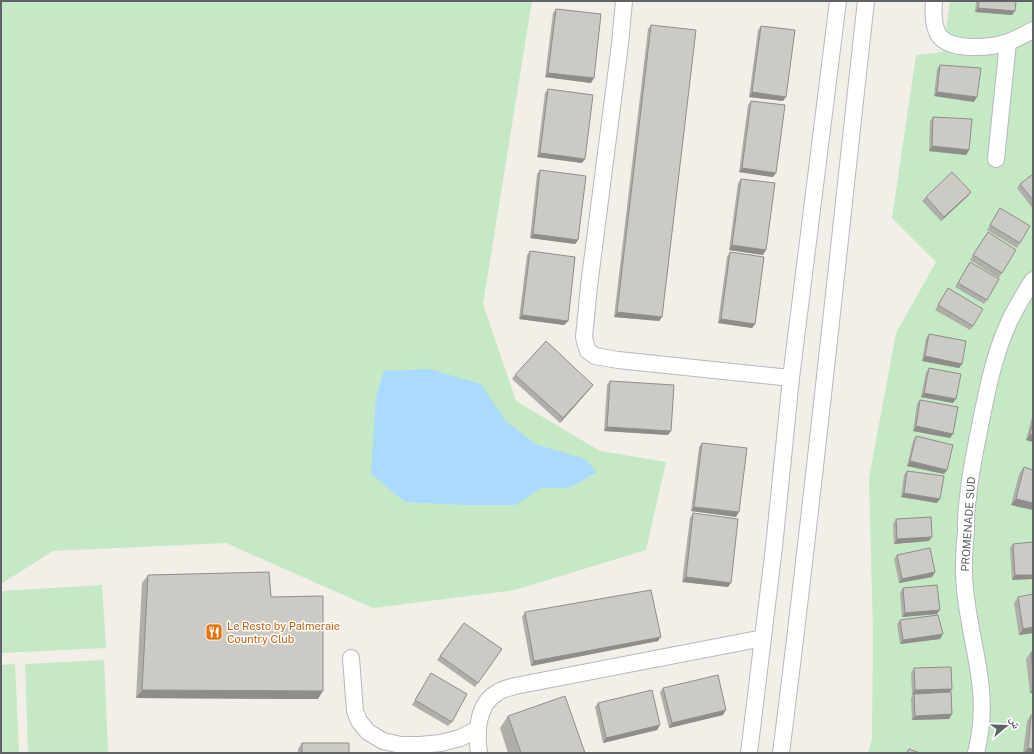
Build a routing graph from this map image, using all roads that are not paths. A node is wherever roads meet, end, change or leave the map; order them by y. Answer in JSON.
{"nodes":[{"id":1,"x":624,"y":1,"type":"edge"},
{"id":2,"x":838,"y":1,"type":"edge"},
{"id":3,"x":866,"y":1,"type":"edge"},
{"id":4,"x":934,"y":1,"type":"edge"},
{"id":5,"x":1033,"y":30,"type":"edge"},
{"id":6,"x":1008,"y":42,"type":"junction"},
{"id":7,"x":996,"y":159,"type":"dead end"},
{"id":8,"x":1033,"y":280,"type":"edge"},
{"id":9,"x":791,"y":378,"type":"junction"},
{"id":10,"x":763,"y":638,"type":"junction"},
{"id":11,"x":351,"y":658,"type":"dead end"},
{"id":12,"x":478,"y":729,"type":"junction"},
{"id":13,"x":479,"y":753,"type":"edge"},
{"id":14,"x":749,"y":753,"type":"edge"},
{"id":15,"x":781,"y":753,"type":"edge"},
{"id":16,"x":976,"y":753,"type":"edge"}],
"edges":[{"from":1,"to":9,"type":"street"},
{"from":2,"to":9,"type":"street"},
{"from":3,"to":15,"type":"street"},
{"from":4,"to":6,"type":"street"},
{"from":5,"to":6,"type":"street"},
{"from":6,"to":7,"type":"street"},
{"from":8,"to":16,"type":"street","name":"PROMENADE SUD"},
{"from":9,"to":10,"type":"street"},
{"from":10,"to":12,"type":"street"},
{"from":10,"to":14,"type":"street"},
{"from":11,"to":12,"type":"street"},
{"from":12,"to":13,"type":"street"}]}
